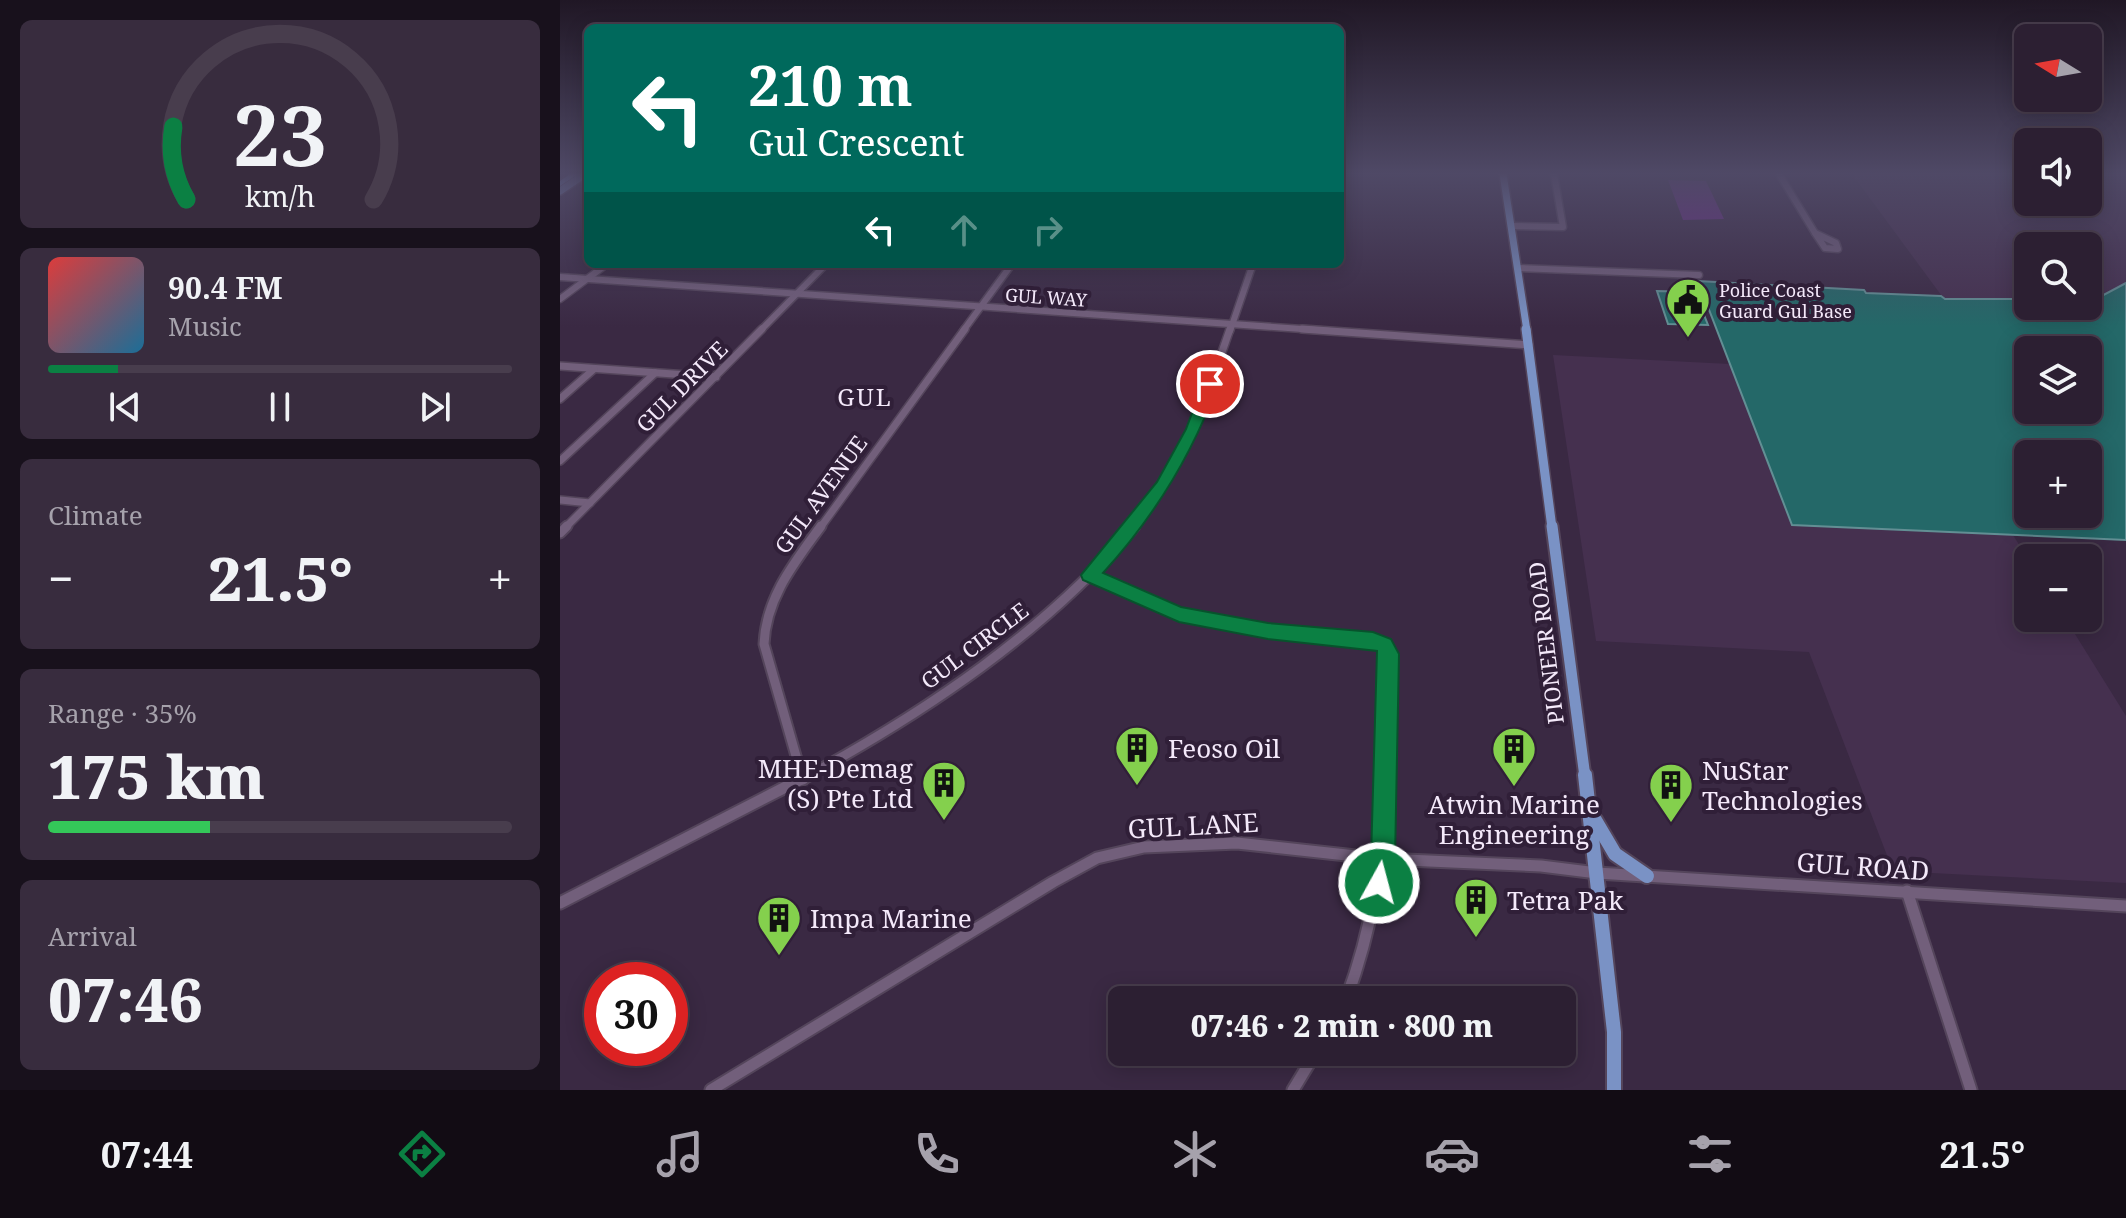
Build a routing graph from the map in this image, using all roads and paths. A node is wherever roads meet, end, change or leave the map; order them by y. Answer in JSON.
{"nodes":[{"id":1,"x":1563,"y":225,"type":"edge"},
{"id":2,"x":1810,"y":225,"type":"edge"},
{"id":3,"x":1513,"y":226,"type":"joint"},
{"id":4,"x":1814,"y":232,"type":"dead end"},
{"id":5,"x":602,"y":268,"type":"edge"},
{"id":6,"x":822,"y":268,"type":"edge"},
{"id":7,"x":1009,"y":268,"type":"edge"},
{"id":8,"x":1252,"y":268,"type":"edge"},
{"id":9,"x":1518,"y":268,"type":"junction"},
{"id":10,"x":1699,"y":275,"type":"dead end"},
{"id":11,"x":560,"y":277,"type":"edge"},
{"id":12,"x":587,"y":279,"type":"junction"},
{"id":13,"x":797,"y":294,"type":"junction"},
{"id":14,"x":560,"y":299,"type":"edge"},
{"id":15,"x":982,"y":306,"type":"junction"},
{"id":16,"x":1231,"y":325,"type":"junction"},
{"id":17,"x":1529,"y":345,"type":"junction"},
{"id":18,"x":560,"y":366,"type":"edge"},
{"id":19,"x":594,"y":369,"type":"junction"},
{"id":20,"x":655,"y":373,"type":"junction"},
{"id":21,"x":716,"y":377,"type":"junction"},
{"id":22,"x":560,"y":399,"type":"edge"},
{"id":23,"x":560,"y":461,"type":"edge"},
{"id":24,"x":560,"y":500,"type":"edge"},
{"id":25,"x":590,"y":503,"type":"junction"},
{"id":26,"x":560,"y":533,"type":"edge"},
{"id":27,"x":1090,"y":575,"type":"junction"},
{"id":28,"x":803,"y":779,"type":"junction"},
{"id":29,"x":1589,"y":804,"type":"junction"},
{"id":30,"x":1383,"y":859,"type":"junction"},
{"id":31,"x":1597,"y":873,"type":"junction"},
{"id":32,"x":1647,"y":876,"type":"junction"},
{"id":33,"x":1907,"y":891,"type":"junction"},
{"id":34,"x":560,"y":903,"type":"edge"},
{"id":35,"x":2126,"y":906,"type":"edge"},
{"id":36,"x":1351,"y":986,"type":"edge"},
{"id":37,"x":1308,"y":1066,"type":"edge"},
{"id":38,"x":711,"y":1090,"type":"edge"},
{"id":39,"x":1293,"y":1090,"type":"edge"},
{"id":40,"x":1614,"y":1090,"type":"edge"},
{"id":41,"x":1971,"y":1090,"type":"edge"}],
"edges":[{"from":1,"to":3,"type":"street"},
{"from":2,"to":4,"type":"street"},
{"from":3,"to":9,"type":"main road","name":"PIONEER ROAD"},
{"from":5,"to":12,"type":"street"},
{"from":6,"to":13,"type":"street","name":"GUL DRIVE"},
{"from":7,"to":15,"type":"street","name":"GUL AVENUE"},
{"from":8,"to":16,"type":"street","name":"GUL CIRCLE"},
{"from":9,"to":10,"type":"street"},
{"from":9,"to":17,"type":"main road","name":"PIONEER ROAD"},
{"from":11,"to":12,"type":"street","name":"GUL WAY"},
{"from":12,"to":13,"type":"street","name":"GUL WAY"},
{"from":12,"to":14,"type":"street"},
{"from":13,"to":15,"type":"street","name":"GUL WAY"},
{"from":13,"to":21,"type":"street","name":"GUL DRIVE"},
{"from":15,"to":16,"type":"street","name":"GUL WAY"},
{"from":15,"to":28,"type":"street","name":"GUL AVENUE"},
{"from":16,"to":17,"type":"street","name":"GUL WAY"},
{"from":16,"to":27,"type":"street","name":"GUL CIRCLE"},
{"from":17,"to":29,"type":"main road","name":"PIONEER ROAD"},
{"from":18,"to":19,"type":"street"},
{"from":19,"to":20,"type":"street"},
{"from":19,"to":22,"type":"street"},
{"from":20,"to":21,"type":"street"},
{"from":20,"to":23,"type":"street"},
{"from":21,"to":25,"type":"street","name":"GUL DRIVE"},
{"from":24,"to":25,"type":"street"},
{"from":25,"to":26,"type":"street","name":"GUL DRIVE"},
{"from":27,"to":28,"type":"street","name":"GUL CIRCLE"},
{"from":27,"to":30,"type":"street"},
{"from":28,"to":34,"type":"street","name":"GUL CIRCLE"},
{"from":29,"to":31,"type":"main road","name":"PIONEER ROAD"},
{"from":29,"to":32,"type":"main road"},
{"from":30,"to":31,"type":"street","name":"GUL LANE"},
{"from":30,"to":36,"type":"street"},
{"from":30,"to":38,"type":"street","name":"GUL LANE"},
{"from":31,"to":32,"type":"street","name":"GUL ROAD"},
{"from":31,"to":40,"type":"main road","name":"PIONEER ROAD"},
{"from":32,"to":33,"type":"street","name":"GUL ROAD"},
{"from":33,"to":35,"type":"street","name":"GUL ROAD"},
{"from":33,"to":41,"type":"street"},
{"from":37,"to":39,"type":"street"}]}
